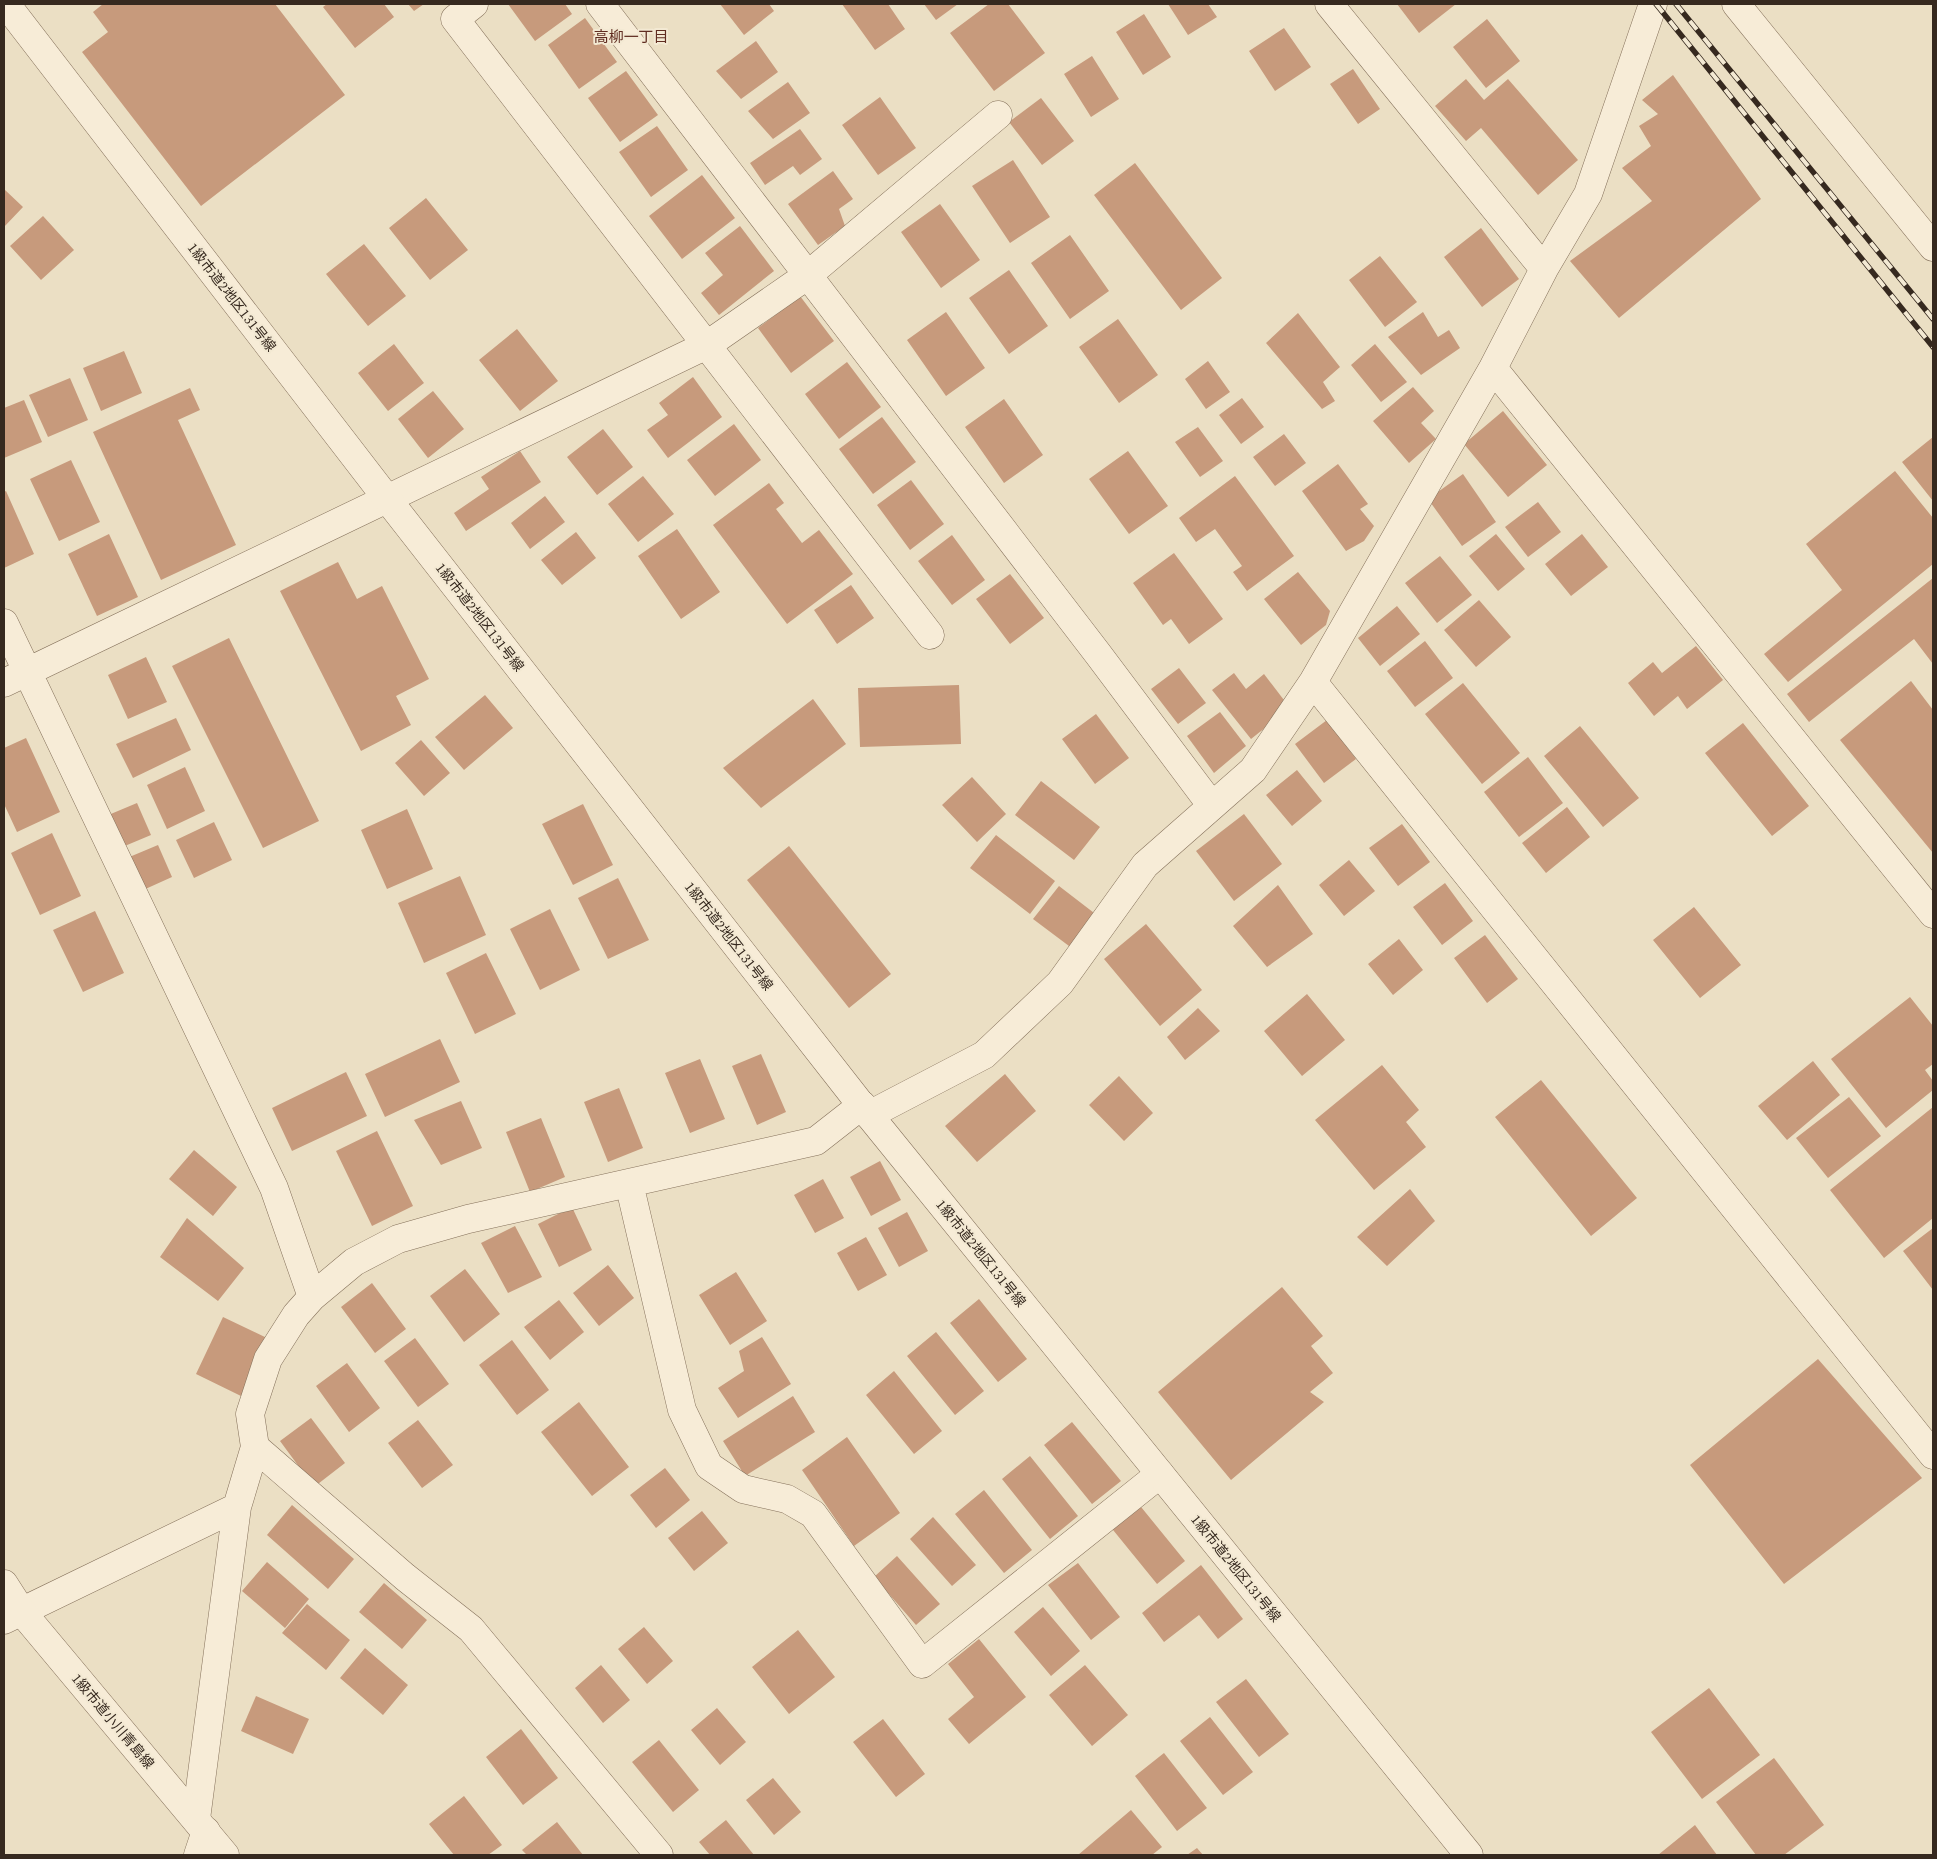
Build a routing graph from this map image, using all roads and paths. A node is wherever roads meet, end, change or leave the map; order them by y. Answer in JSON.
{"nodes":[{"id":1,"x":6,"y":4,"type":"edge"},
{"id":2,"x":474,"y":4,"type":"edge"},
{"id":3,"x":600,"y":4,"type":"edge"},
{"id":4,"x":1329,"y":4,"type":"edge"},
{"id":5,"x":1653,"y":4,"type":"edge"},
{"id":6,"x":1736,"y":4,"type":"edge"},
{"id":7,"x":998,"y":115,"type":"dead end"},
{"id":8,"x":1933,"y":246,"type":"edge"},
{"id":9,"x":1544,"y":269,"type":"junction"},
{"id":10,"x":808,"y":275,"type":"junction"},
{"id":11,"x":707,"y":345,"type":"junction"},
{"id":12,"x":1493,"y":368,"type":"junction"},
{"id":13,"x":388,"y":500,"type":"junction"},
{"id":14,"x":4,"y":623,"type":"edge"},
{"id":15,"x":930,"y":635,"type":"dead end"},
{"id":16,"x":15,"y":678,"type":"edge"},
{"id":17,"x":1313,"y":682,"type":"junction"},
{"id":18,"x":1212,"y":806,"type":"junction"},
{"id":19,"x":1933,"y":914,"type":"edge"},
{"id":20,"x":866,"y":1110,"type":"junction"},
{"id":21,"x":629,"y":1183,"type":"junction"},
{"id":22,"x":312,"y":1297,"type":"junction"},
{"id":23,"x":255,"y":1446,"type":"junction"},
{"id":24,"x":1933,"y":1455,"type":"edge"},
{"id":25,"x":1160,"y":1474,"type":"junction"},
{"id":26,"x":237,"y":1508,"type":"junction"},
{"id":27,"x":4,"y":1584,"type":"edge"},
{"id":28,"x":13,"y":1616,"type":"edge"},
{"id":29,"x":200,"y":1835,"type":"edge"},
{"id":30,"x":225,"y":1855,"type":"edge"},
{"id":31,"x":659,"y":1855,"type":"edge"},
{"id":32,"x":1469,"y":1855,"type":"edge"}],
"edges":[{"from":1,"to":13,"type":"street","name":"1級市道2地区131号線"},
{"from":2,"to":11,"type":"street"},
{"from":3,"to":10,"type":"street"},
{"from":4,"to":9,"type":"street"},
{"from":5,"to":9,"type":"street"},
{"from":6,"to":8,"type":"street"},
{"from":7,"to":10,"type":"street"},
{"from":9,"to":12,"type":"street"},
{"from":10,"to":11,"type":"street"},
{"from":10,"to":18,"type":"street"},
{"from":11,"to":13,"type":"street"},
{"from":11,"to":15,"type":"street"},
{"from":12,"to":17,"type":"street"},
{"from":12,"to":19,"type":"street"},
{"from":13,"to":16,"type":"street"},
{"from":13,"to":20,"type":"street","name":"1級市道2地区131号線"},
{"from":14,"to":16,"type":"street"},
{"from":16,"to":22,"type":"street"},
{"from":17,"to":18,"type":"street"},
{"from":17,"to":24,"type":"street"},
{"from":18,"to":20,"type":"street"},
{"from":20,"to":21,"type":"street"},
{"from":20,"to":25,"type":"street","name":"1級市道2地区131号線"},
{"from":21,"to":22,"type":"street"},
{"from":21,"to":25,"type":"street"},
{"from":22,"to":23,"type":"street"},
{"from":23,"to":26,"type":"street"},
{"from":23,"to":31,"type":"street"},
{"from":25,"to":32,"type":"street","name":"1級市道2地区131号線"},
{"from":26,"to":28,"type":"street"},
{"from":26,"to":29,"type":"street"},
{"from":27,"to":28,"type":"street","name":"1級市道小川青島線"},
{"from":28,"to":29,"type":"street","name":"1級市道小川青島線"},
{"from":29,"to":30,"type":"street","name":"1級市道小川青島線"}]}
